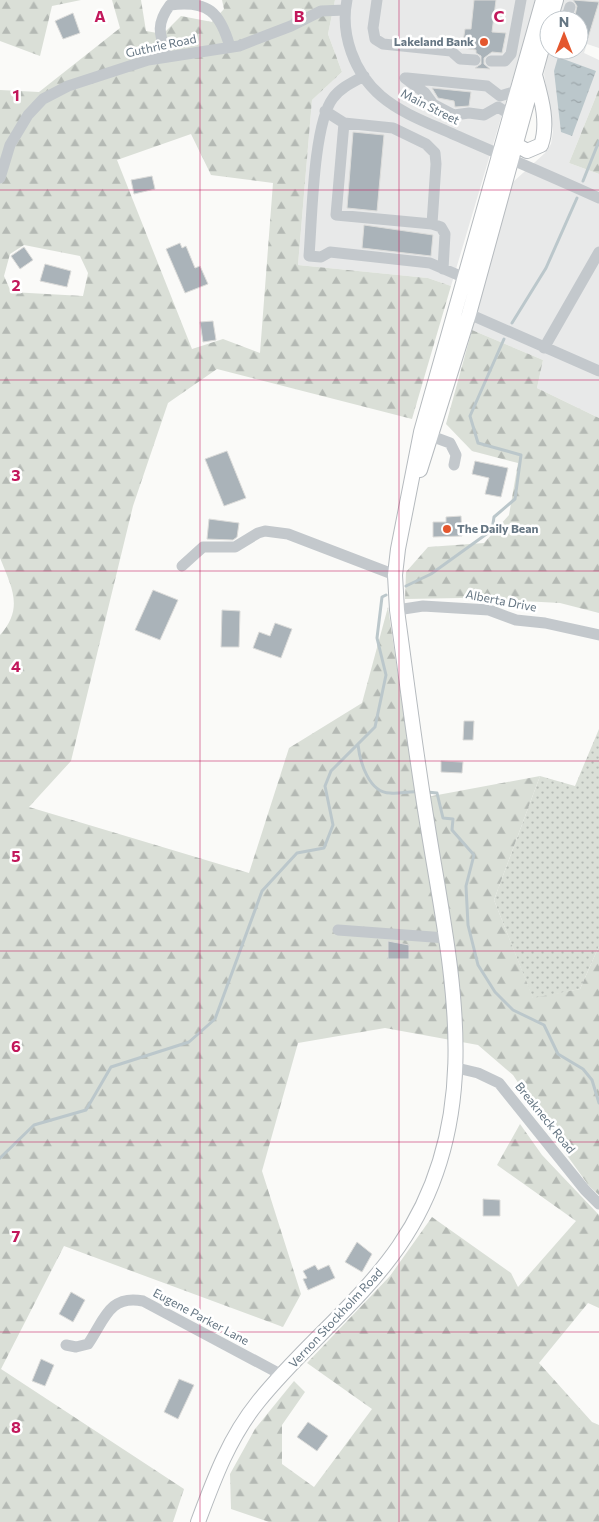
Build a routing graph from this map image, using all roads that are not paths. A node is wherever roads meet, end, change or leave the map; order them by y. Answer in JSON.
{"nodes":[{"id":1,"x":377,"y":0,"type":"edge"},
{"id":2,"x":521,"y":0,"type":"edge"},
{"id":3,"x":543,"y":0,"type":"edge"},
{"id":4,"x":346,"y":5,"type":"edge"},
{"id":5,"x":570,"y":7,"type":"dead end"},
{"id":6,"x":569,"y":10,"type":"edge"},
{"id":7,"x":230,"y":47,"type":"junction"},
{"id":8,"x":166,"y":57,"type":"junction"},
{"id":9,"x":539,"y":59,"type":"edge"},
{"id":10,"x":475,"y":60,"type":"dead end"},
{"id":11,"x":491,"y":61,"type":"dead end"},
{"id":12,"x":535,"y":74,"type":"junction"},
{"id":13,"x":364,"y":76,"type":"junction"},
{"id":14,"x":517,"y":91,"type":"junction"},
{"id":15,"x":325,"y":111,"type":"junction"},
{"id":16,"x":510,"y":115,"type":"junction"},
{"id":17,"x":344,"y":123,"type":"junction"},
{"id":18,"x":508,"y":149,"type":"junction"},
{"id":19,"x":0,"y":178,"type":"edge"},
{"id":20,"x":599,"y":198,"type":"edge"},
{"id":21,"x":432,"y":224,"type":"junction"},
{"id":22,"x":599,"y":252,"type":"edge"},
{"id":23,"x":443,"y":269,"type":"junction"},
{"id":24,"x":465,"y":278,"type":"junction"},
{"id":25,"x":468,"y":314,"type":"junction"},
{"id":26,"x":544,"y":348,"type":"junction"},
{"id":27,"x":599,"y":371,"type":"edge"},
{"id":28,"x":427,"y":434,"type":"junction"},
{"id":29,"x":454,"y":465,"type":"dead end"},
{"id":30,"x":182,"y":566,"type":"dead end"},
{"id":31,"x":395,"y":575,"type":"junction"},
{"id":32,"x":397,"y":610,"type":"junction"},
{"id":33,"x":599,"y":635,"type":"edge"},
{"id":34,"x":338,"y":930,"type":"dead end"},
{"id":35,"x":446,"y":938,"type":"junction"},
{"id":36,"x":457,"y":1068,"type":"junction"},
{"id":37,"x":599,"y":1204,"type":"edge"},
{"id":38,"x":66,"y":1345,"type":"dead end"},
{"id":39,"x":282,"y":1375,"type":"junction"},
{"id":40,"x":198,"y":1522,"type":"edge"}],
"edges":[{"from":1,"to":10,"type":"street"},
{"from":2,"to":11,"type":"street"},
{"from":3,"to":14,"type":"main road"},
{"from":4,"to":7,"type":"street","name":"Guthrie Road"},
{"from":4,"to":13,"type":"street","name":"Main Street"},
{"from":5,"to":6,"type":"street"},
{"from":7,"to":8,"type":"street","name":"Guthrie Road"},
{"from":7,"to":8,"type":"street"},
{"from":8,"to":19,"type":"street","name":"Guthrie Road"},
{"from":9,"to":12,"type":"main road"},
{"from":12,"to":18,"type":"main road"},
{"from":12,"to":18,"type":"main road"},
{"from":13,"to":15,"type":"street"},
{"from":13,"to":18,"type":"street","name":"Main Street"},
{"from":14,"to":16,"type":"main road"},
{"from":14,"to":16,"type":"street"},
{"from":15,"to":17,"type":"street"},
{"from":15,"to":23,"type":"street"},
{"from":16,"to":18,"type":"main road"},
{"from":17,"to":21,"type":"street"},
{"from":17,"to":21,"type":"street"},
{"from":18,"to":20,"type":"street","name":"Main Street"},
{"from":18,"to":24,"type":"main road"},
{"from":18,"to":25,"type":"main road"},
{"from":21,"to":23,"type":"street"},
{"from":22,"to":26,"type":"street"},
{"from":23,"to":24,"type":"street"},
{"from":24,"to":28,"type":"main road"},
{"from":25,"to":26,"type":"street"},
{"from":25,"to":28,"type":"main road"},
{"from":26,"to":27,"type":"street"},
{"from":28,"to":29,"type":"street"},
{"from":28,"to":31,"type":"main road","name":"Vernon Stockholm Road"},
{"from":30,"to":31,"type":"street"},
{"from":31,"to":32,"type":"main road","name":"Vernon Stockholm Road"},
{"from":32,"to":33,"type":"street","name":"Alberta Drive"},
{"from":32,"to":35,"type":"main road","name":"Vernon Stockholm Road"},
{"from":34,"to":35,"type":"street"},
{"from":35,"to":36,"type":"main road","name":"Vernon Stockholm Road"},
{"from":36,"to":37,"type":"street","name":"Breakneck Road"},
{"from":36,"to":39,"type":"main road","name":"Vernon Stockholm Road"},
{"from":38,"to":39,"type":"street","name":"Eugene Parker Lane"},
{"from":39,"to":40,"type":"main road","name":"Vernon Stockholm Road"}]}
